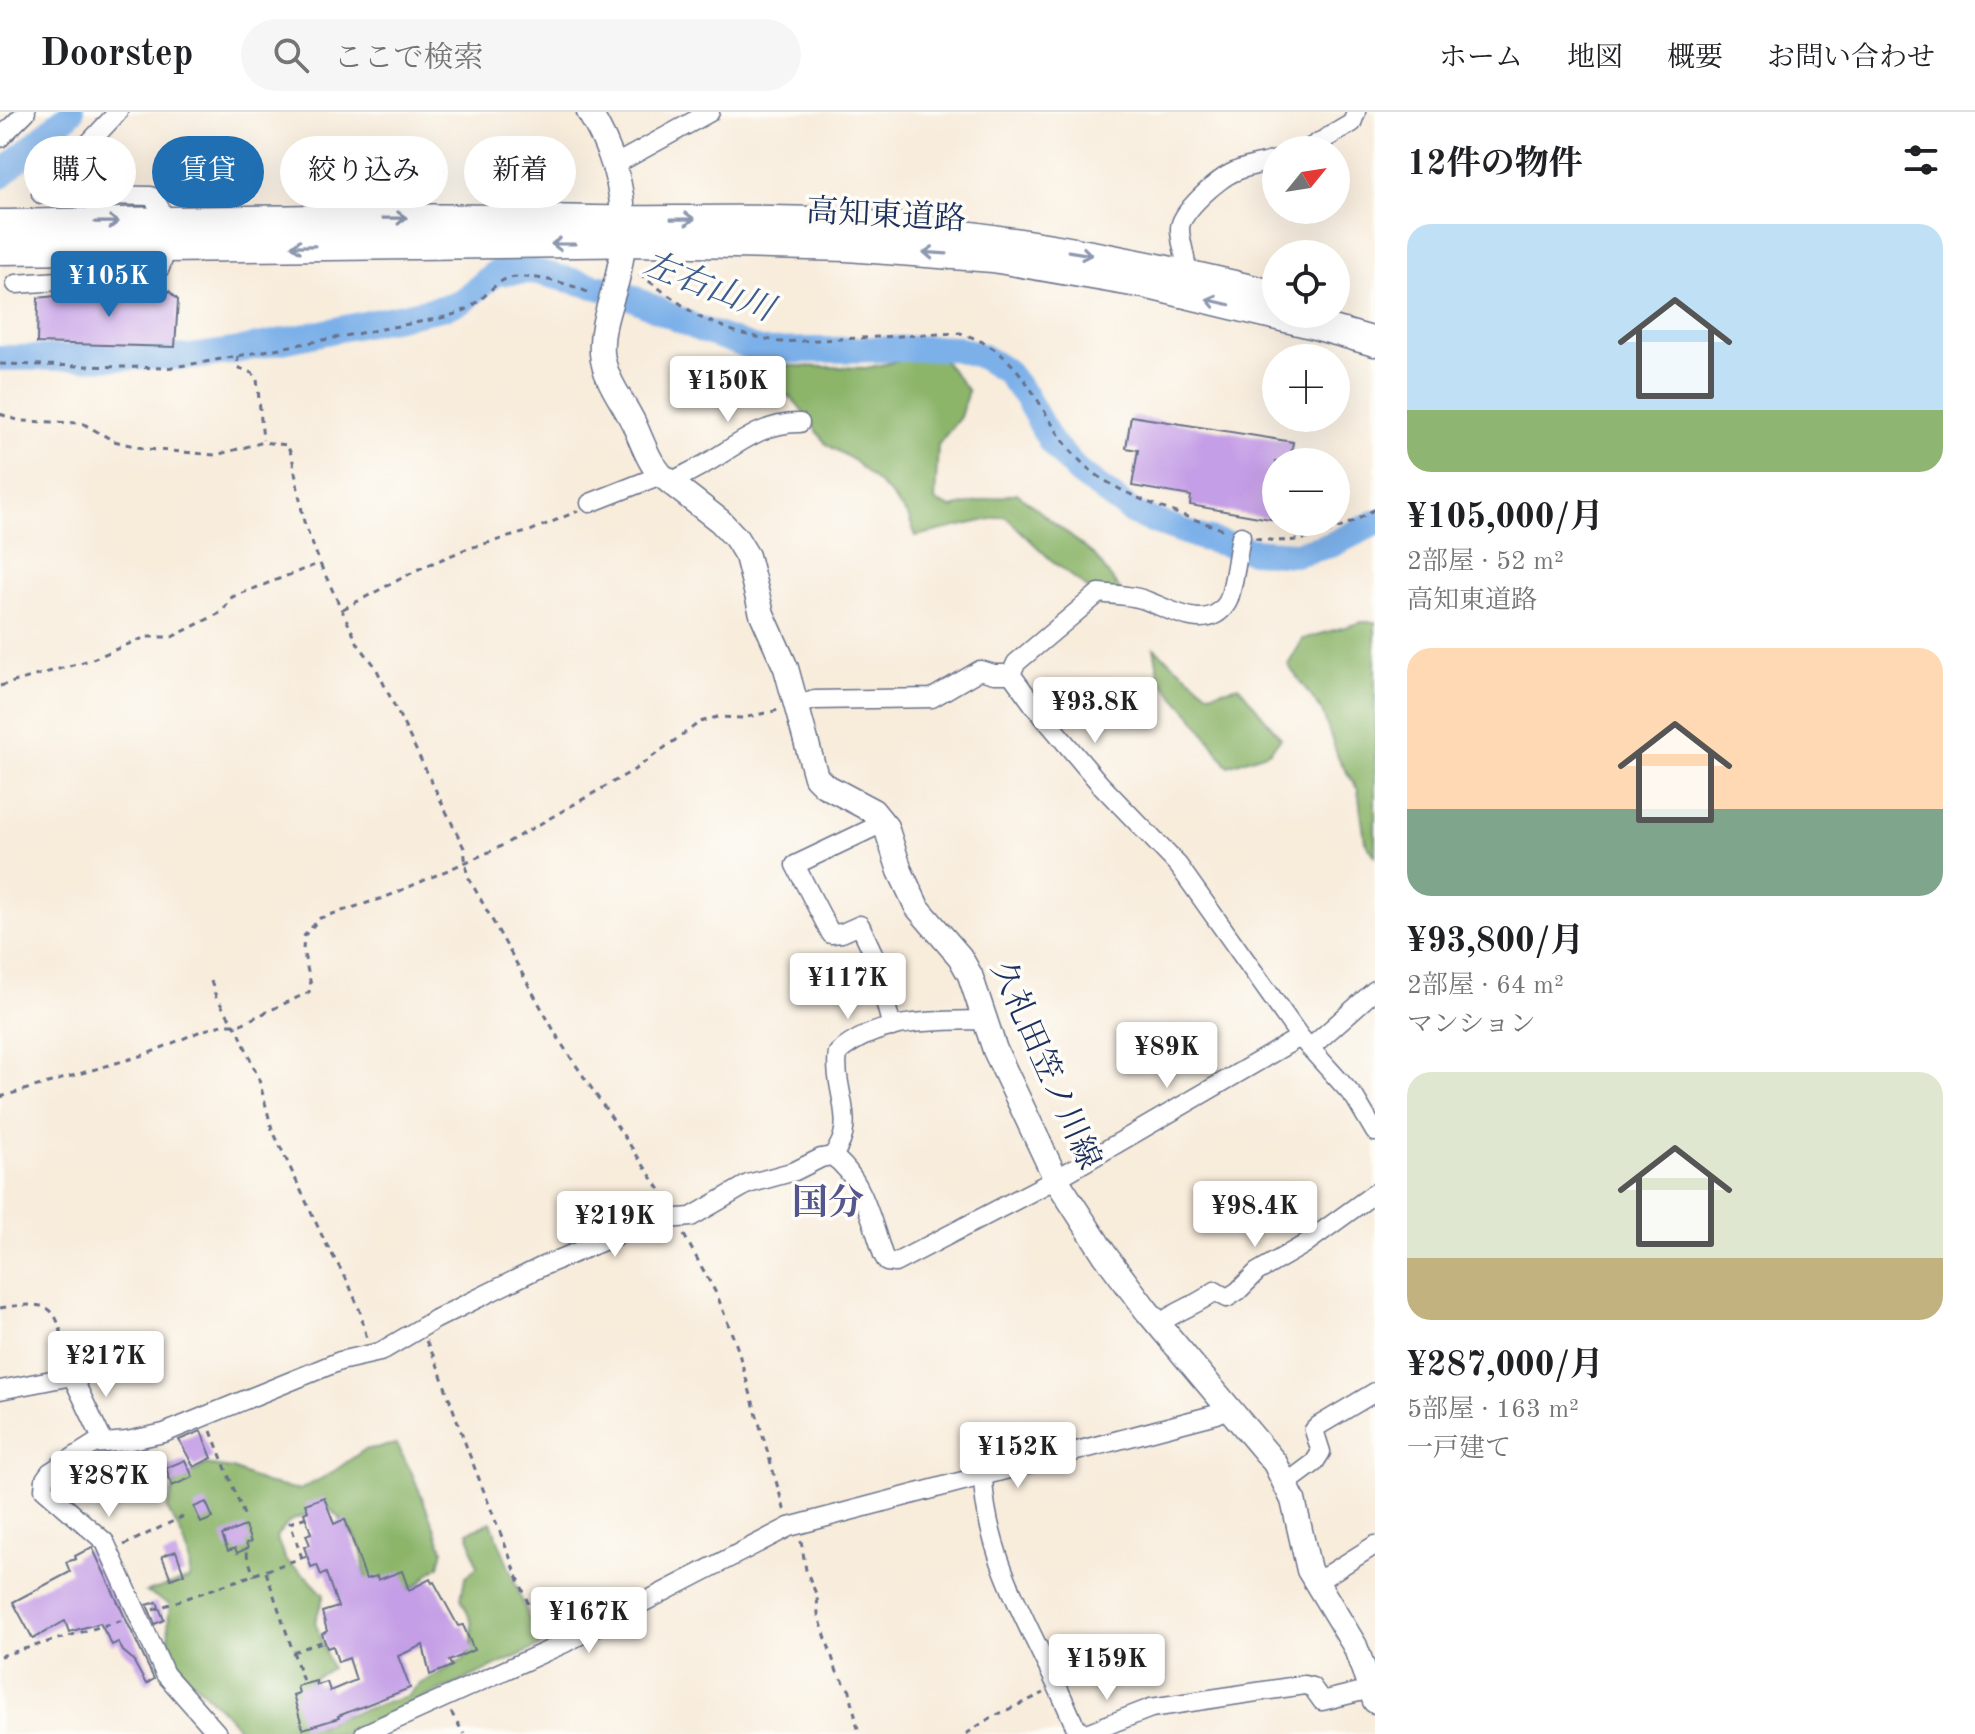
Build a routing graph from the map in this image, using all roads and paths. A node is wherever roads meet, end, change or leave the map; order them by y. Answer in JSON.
{"nodes":[{"id":1,"x":26,"y":112,"type":"edge"},
{"id":2,"x":118,"y":112,"type":"edge"},
{"id":3,"x":589,"y":112,"type":"edge"},
{"id":4,"x":710,"y":112,"type":"edge"},
{"id":5,"x":1356,"y":112,"type":"edge"},
{"id":6,"x":1330,"y":136,"type":"edge"},
{"id":7,"x":0,"y":138,"type":"edge"},
{"id":8,"x":616,"y":164,"type":"junction"},
{"id":9,"x":1262,"y":164,"type":"edge"},
{"id":10,"x":167,"y":235,"type":"junction"},
{"id":11,"x":1,"y":241,"type":"edge"},
{"id":12,"x":621,"y":249,"type":"junction"},
{"id":13,"x":1185,"y":272,"type":"junction"},
{"id":14,"x":16,"y":284,"type":"dead end"},
{"id":15,"x":1262,"y":291,"type":"edge"},
{"id":16,"x":609,"y":306,"type":"junction"},
{"id":17,"x":1350,"y":315,"type":"edge"},
{"id":18,"x":1375,"y":322,"type":"edge"},
{"id":19,"x":1375,"y":342,"type":"edge"},
{"id":20,"x":238,"y":356,"type":"junction"},
{"id":21,"x":0,"y":364,"type":"edge"},
{"id":22,"x":0,"y":414,"type":"edge"},
{"id":23,"x":800,"y":423,"type":"dead end"},
{"id":24,"x":264,"y":442,"type":"junction"},
{"id":25,"x":666,"y":478,"type":"junction"},
{"id":26,"x":590,"y":503,"type":"joint"},
{"id":27,"x":1375,"y":509,"type":"edge"},
{"id":28,"x":1239,"y":543,"type":"junction"},
{"id":29,"x":321,"y":566,"type":"junction"},
{"id":30,"x":343,"y":609,"type":"junction"},
{"id":31,"x":1011,"y":674,"type":"junction"},
{"id":32,"x":0,"y":686,"type":"edge"},
{"id":33,"x":796,"y":706,"type":"junction"},
{"id":34,"x":883,"y":823,"type":"junction"},
{"id":35,"x":466,"y":863,"type":"junction"},
{"id":36,"x":211,"y":981,"type":"dead end"},
{"id":37,"x":1375,"y":990,"type":"edge"},
{"id":38,"x":983,"y":1020,"type":"junction"},
{"id":39,"x":235,"y":1024,"type":"junction"},
{"id":40,"x":892,"y":1027,"type":"junction"},
{"id":41,"x":1305,"y":1042,"type":"junction"},
{"id":42,"x":0,"y":1097,"type":"edge"},
{"id":43,"x":1375,"y":1132,"type":"edge"},
{"id":44,"x":832,"y":1156,"type":"junction"},
{"id":45,"x":1056,"y":1179,"type":"junction"},
{"id":46,"x":1375,"y":1193,"type":"edge"},
{"id":47,"x":674,"y":1217,"type":"junction"},
{"id":48,"x":0,"y":1308,"type":"edge"},
{"id":49,"x":1159,"y":1324,"type":"junction"},
{"id":50,"x":420,"y":1331,"type":"junction"},
{"id":51,"x":371,"y":1354,"type":"junction"},
{"id":52,"x":72,"y":1376,"type":"junction"},
{"id":53,"x":0,"y":1390,"type":"edge"},
{"id":54,"x":1375,"y":1392,"type":"edge"},
{"id":55,"x":1229,"y":1407,"type":"junction"},
{"id":56,"x":205,"y":1417,"type":"junction"},
{"id":57,"x":103,"y":1441,"type":"junction"},
{"id":58,"x":983,"y":1477,"type":"junction"},
{"id":59,"x":1287,"y":1483,"type":"junction"},
{"id":60,"x":184,"y":1516,"type":"dead end"},
{"id":61,"x":306,"y":1517,"type":"dead end"},
{"id":62,"x":246,"y":1520,"type":"dead end"},
{"id":63,"x":794,"y":1526,"type":"junction"},
{"id":64,"x":1375,"y":1545,"type":"edge"},
{"id":65,"x":109,"y":1552,"type":"junction"},
{"id":66,"x":246,"y":1552,"type":"dead end"},
{"id":67,"x":307,"y":1556,"type":"dead end"},
{"id":68,"x":302,"y":1558,"type":"junction"},
{"id":69,"x":266,"y":1572,"type":"junction"},
{"id":70,"x":254,"y":1576,"type":"junction"},
{"id":71,"x":1315,"y":1583,"type":"junction"},
{"id":72,"x":138,"y":1615,"type":"junction"},
{"id":73,"x":324,"y":1641,"type":"dead end"},
{"id":74,"x":547,"y":1651,"type":"junction"},
{"id":75,"x":293,"y":1652,"type":"junction"},
{"id":76,"x":0,"y":1656,"type":"edge"},
{"id":77,"x":304,"y":1684,"type":"dead end"},
{"id":78,"x":1058,"y":1685,"type":"junction"},
{"id":79,"x":1373,"y":1696,"type":"edge"},
{"id":80,"x":443,"y":1698,"type":"junction"},
{"id":81,"x":218,"y":1734,"type":"edge"},
{"id":82,"x":364,"y":1734,"type":"edge"},
{"id":83,"x":464,"y":1734,"type":"edge"},
{"id":84,"x":859,"y":1734,"type":"edge"},
{"id":85,"x":966,"y":1734,"type":"edge"}],
"edges":[{"from":1,"to":7,"type":"street"},
{"from":2,"to":10,"type":"street"},
{"from":3,"to":8,"type":"main road"},
{"from":4,"to":8,"type":"street"},
{"from":5,"to":6,"type":"street"},
{"from":8,"to":12,"type":"main road"},
{"from":9,"to":13,"type":"street"},
{"from":10,"to":11,"type":"highway","name":"高知東道路"},
{"from":11,"to":10,"type":"highway","name":"高知東道路","one_way":true},
{"from":10,"to":12,"type":"highway","name":"高知東道路"},
{"from":10,"to":14,"type":"street"},
{"from":12,"to":13,"type":"highway","name":"高知東道路","one_way":true},
{"from":12,"to":16,"type":"main road"},
{"from":19,"to":12,"type":"highway","name":"高知東道路","one_way":true},
{"from":12,"to":28,"type":"path"},
{"from":13,"to":15,"type":"highway","name":"高知東道路"},
{"from":16,"to":20,"type":"path"},
{"from":16,"to":25,"type":"main road"},
{"from":17,"to":18,"type":"highway"},
{"from":20,"to":21,"type":"path"},
{"from":20,"to":24,"type":"path"},
{"from":22,"to":24,"type":"path"},
{"from":23,"to":25,"type":"street"},
{"from":24,"to":29,"type":"path"},
{"from":25,"to":26,"type":"street"},
{"from":25,"to":33,"type":"main road"},
{"from":26,"to":30,"type":"path"},
{"from":27,"to":28,"type":"path"},
{"from":28,"to":31,"type":"street"},
{"from":29,"to":30,"type":"path"},
{"from":29,"to":32,"type":"path"},
{"from":30,"to":35,"type":"path"},
{"from":31,"to":33,"type":"street"},
{"from":31,"to":41,"type":"street"},
{"from":33,"to":34,"type":"main road"},
{"from":33,"to":35,"type":"path"},
{"from":34,"to":38,"type":"main road","name":"久礼田笠ノ川線"},
{"from":34,"to":40,"type":"street"},
{"from":35,"to":39,"type":"path"},
{"from":35,"to":47,"type":"path"},
{"from":36,"to":39,"type":"path"},
{"from":37,"to":41,"type":"street"},
{"from":38,"to":40,"type":"street"},
{"from":38,"to":45,"type":"main road","name":"久礼田笠ノ川線"},
{"from":39,"to":42,"type":"path"},
{"from":39,"to":51,"type":"path"},
{"from":40,"to":44,"type":"street"},
{"from":41,"to":43,"type":"street"},
{"from":41,"to":45,"type":"street"},
{"from":44,"to":45,"type":"street"},
{"from":44,"to":47,"type":"street"},
{"from":45,"to":49,"type":"main road","name":"久礼田笠ノ川線"},
{"from":46,"to":49,"type":"street"},
{"from":47,"to":50,"type":"street"},
{"from":47,"to":63,"type":"path"},
{"from":48,"to":52,"type":"path"},
{"from":49,"to":55,"type":"main road","name":"久礼田笠ノ川線"},
{"from":50,"to":51,"type":"street"},
{"from":50,"to":74,"type":"path"},
{"from":51,"to":56,"type":"street"},
{"from":52,"to":53,"type":"street"},
{"from":52,"to":57,"type":"street"},
{"from":54,"to":59,"type":"street"},
{"from":55,"to":58,"type":"street"},
{"from":55,"to":59,"type":"main road","name":"久礼田笠ノ川線"},
{"from":56,"to":57,"type":"street"},
{"from":56,"to":62,"type":"path"},
{"from":57,"to":65,"type":"street"},
{"from":58,"to":63,"type":"street"},
{"from":58,"to":78,"type":"street"},
{"from":59,"to":71,"type":"main road","name":"久礼田笠ノ川線"},
{"from":60,"to":65,"type":"path"},
{"from":61,"to":68,"type":"path"},
{"from":63,"to":74,"type":"street"},
{"from":63,"to":84,"type":"path"},
{"from":64,"to":71,"type":"street"},
{"from":65,"to":72,"type":"street"},
{"from":66,"to":70,"type":"path"},
{"from":67,"to":68,"type":"path"},
{"from":68,"to":69,"type":"path"},
{"from":69,"to":70,"type":"path"},
{"from":69,"to":75,"type":"path"},
{"from":70,"to":72,"type":"path"},
{"from":71,"to":79,"type":"main road","name":"久礼田笠ノ川線"},
{"from":72,"to":76,"type":"path"},
{"from":72,"to":81,"type":"street"},
{"from":73,"to":75,"type":"path"},
{"from":74,"to":80,"type":"street"},
{"from":75,"to":77,"type":"path"},
{"from":78,"to":79,"type":"street"},
{"from":78,"to":85,"type":"path"},
{"from":80,"to":82,"type":"street"},
{"from":80,"to":83,"type":"path"}]}
